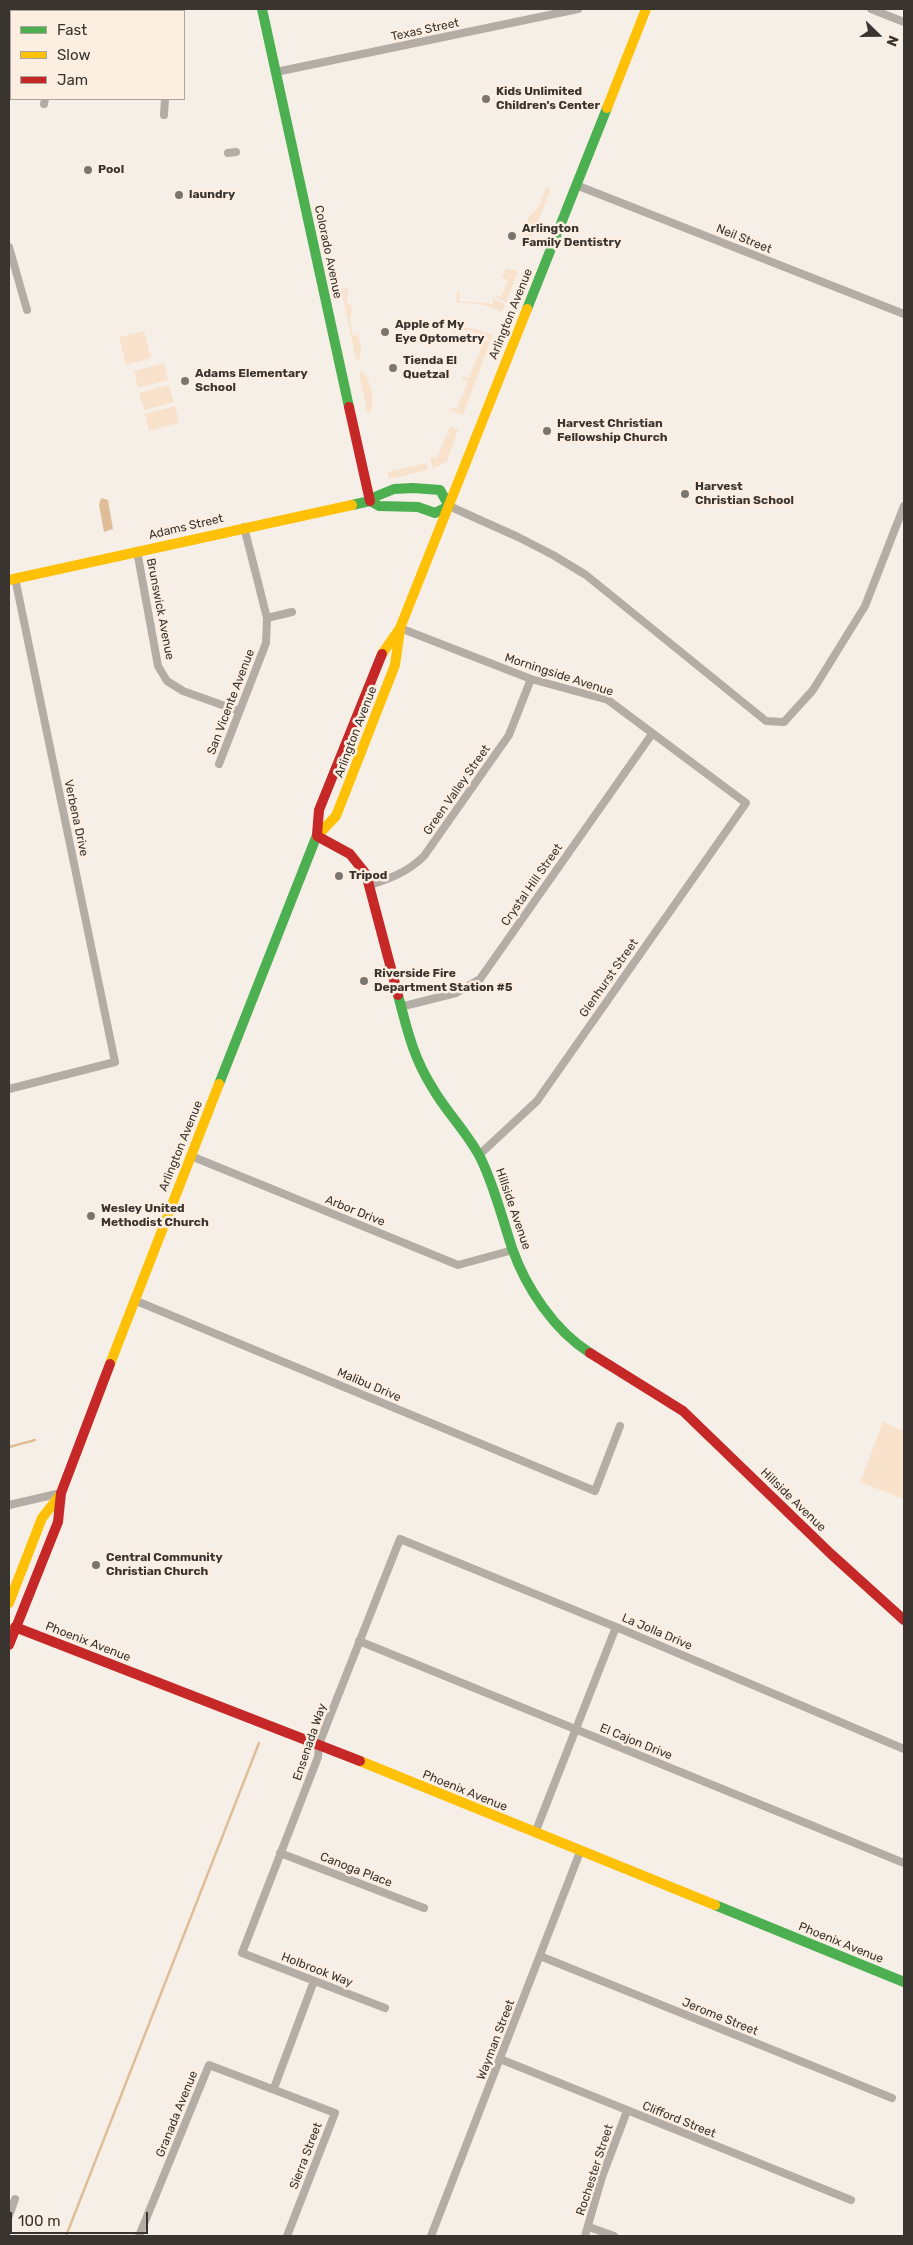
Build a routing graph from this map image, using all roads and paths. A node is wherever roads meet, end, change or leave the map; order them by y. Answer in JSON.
{"nodes":[{"id":1,"x":262,"y":9,"type":"edge"},
{"id":2,"x":578,"y":9,"type":"edge"},
{"id":3,"x":646,"y":9,"type":"edge"},
{"id":4,"x":871,"y":9,"type":"edge"},
{"id":5,"x":904,"y":22,"type":"edge"},
{"id":6,"x":276,"y":72,"type":"junction"},
{"id":7,"x":165,"y":100,"type":"edge"},
{"id":8,"x":164,"y":115,"type":"dead end"},
{"id":9,"x":236,"y":152,"type":"dead end"},
{"id":10,"x":228,"y":153,"type":"dead end"},
{"id":11,"x":576,"y":185,"type":"junction"},
{"id":12,"x":9,"y":252,"type":"edge"},
{"id":13,"x":27,"y":310,"type":"dead end"},
{"id":14,"x":904,"y":314,"type":"edge"},
{"id":15,"x":370,"y":501,"type":"junction"},
{"id":16,"x":449,"y":506,"type":"junction"},
{"id":17,"x":904,"y":506,"type":"edge"},
{"id":18,"x":244,"y":527,"type":"junction"},
{"id":19,"x":137,"y":551,"type":"junction"},
{"id":20,"x":12,"y":579,"type":"edge"},
{"id":21,"x":292,"y":612,"type":"dead end"},
{"id":22,"x":267,"y":618,"type":"junction"},
{"id":23,"x":400,"y":628,"type":"junction"},
{"id":24,"x":531,"y":679,"type":"junction"},
{"id":25,"x":239,"y":711,"type":"junction"},
{"id":26,"x":652,"y":734,"type":"junction"},
{"id":27,"x":220,"y":764,"type":"dead end"},
{"id":28,"x":746,"y":803,"type":"joint"},
{"id":29,"x":317,"y":836,"type":"junction"},
{"id":30,"x":370,"y":885,"type":"junction"},
{"id":31,"x":400,"y":1007,"type":"junction"},
{"id":32,"x":9,"y":1089,"type":"edge"},
{"id":33,"x":479,"y":1154,"type":"junction"},
{"id":34,"x":191,"y":1156,"type":"junction"},
{"id":35,"x":513,"y":1250,"type":"junction"},
{"id":36,"x":134,"y":1300,"type":"junction"},
{"id":37,"x":620,"y":1426,"type":"dead end"},
{"id":38,"x":61,"y":1493,"type":"junction"},
{"id":39,"x":9,"y":1504,"type":"edge"},
{"id":40,"x":400,"y":1540,"type":"joint"},
{"id":41,"x":9,"y":1603,"type":"edge"},
{"id":42,"x":904,"y":1620,"type":"edge"},
{"id":43,"x":616,"y":1627,"type":"junction"},
{"id":44,"x":12,"y":1628,"type":"edge"},
{"id":45,"x":359,"y":1641,"type":"junction"},
{"id":46,"x":9,"y":1645,"type":"edge"},
{"id":47,"x":576,"y":1730,"type":"junction"},
{"id":48,"x":319,"y":1744,"type":"junction"},
{"id":49,"x":904,"y":1748,"type":"edge"},
{"id":50,"x":535,"y":1833,"type":"junction"},
{"id":51,"x":580,"y":1852,"type":"junction"},
{"id":52,"x":280,"y":1853,"type":"junction"},
{"id":53,"x":904,"y":1863,"type":"edge"},
{"id":54,"x":424,"y":1908,"type":"dead end"},
{"id":55,"x":242,"y":1954,"type":"joint"},
{"id":56,"x":540,"y":1956,"type":"junction"},
{"id":57,"x":314,"y":1981,"type":"junction"},
{"id":58,"x":904,"y":1982,"type":"edge"},
{"id":59,"x":385,"y":2008,"type":"dead end"},
{"id":60,"x":500,"y":2059,"type":"junction"},
{"id":61,"x":274,"y":2088,"type":"junction"},
{"id":62,"x":892,"y":2098,"type":"dead end"},
{"id":63,"x":627,"y":2112,"type":"junction"},
{"id":64,"x":15,"y":2199,"type":"dead end"},
{"id":65,"x":851,"y":2200,"type":"dead end"},
{"id":66,"x":9,"y":2216,"type":"edge"},
{"id":67,"x":589,"y":2226,"type":"junction"},
{"id":68,"x":140,"y":2236,"type":"edge"},
{"id":69,"x":287,"y":2236,"type":"edge"},
{"id":70,"x":431,"y":2236,"type":"edge"},
{"id":71,"x":586,"y":2236,"type":"edge"},
{"id":72,"x":614,"y":2236,"type":"edge"}],
"edges":[{"from":1,"to":6,"type":"main road","name":"Colorado Avenue"},
{"from":2,"to":6,"type":"street","name":"Texas Street"},
{"from":3,"to":11,"type":"main road","name":"Arlington Avenue"},
{"from":4,"to":5,"type":"street"},
{"from":6,"to":15,"type":"main road","name":"Colorado Avenue"},
{"from":7,"to":8,"type":"street"},
{"from":9,"to":10,"type":"street"},
{"from":11,"to":14,"type":"street","name":"Neil Street"},
{"from":11,"to":16,"type":"main road","name":"Arlington Avenue"},
{"from":12,"to":13,"type":"street"},
{"from":15,"to":16,"type":"main road","name":"Adams Street"},
{"from":15,"to":16,"type":"main road","name":"Adams Street"},
{"from":15,"to":18,"type":"main road","name":"Adams Street"},
{"from":16,"to":17,"type":"street"},
{"from":16,"to":23,"type":"main road","name":"Arlington Avenue"},
{"from":18,"to":19,"type":"main road","name":"Adams Street"},
{"from":18,"to":22,"type":"street","name":"San Vicente Avenue"},
{"from":19,"to":20,"type":"main road","name":"Adams Street"},
{"from":19,"to":25,"type":"street","name":"Brunswick Avenue"},
{"from":20,"to":32,"type":"street","name":"Verbena Drive"},
{"from":21,"to":22,"type":"street"},
{"from":22,"to":25,"type":"street","name":"San Vicente Avenue"},
{"from":23,"to":24,"type":"street","name":"Morningside Avenue"},
{"from":23,"to":29,"type":"main road","name":"Arlington Avenue"},
{"from":23,"to":29,"type":"main road","name":"Arlington Avenue"},
{"from":24,"to":26,"type":"street","name":"Morningside Avenue"},
{"from":24,"to":30,"type":"street","name":"Green Valley Street"},
{"from":25,"to":27,"type":"street","name":"San Vicente Avenue"},
{"from":26,"to":28,"type":"street","name":"Morningside Avenue"},
{"from":26,"to":31,"type":"street","name":"Crystal Hill Street"},
{"from":28,"to":33,"type":"street","name":"Glenhurst Street"},
{"from":29,"to":30,"type":"main road","name":"Hillside Avenue"},
{"from":29,"to":34,"type":"main road","name":"Arlington Avenue"},
{"from":30,"to":31,"type":"main road","name":"Hillside Avenue"},
{"from":31,"to":33,"type":"main road","name":"Hillside Avenue"},
{"from":33,"to":35,"type":"main road","name":"Hillside Avenue"},
{"from":34,"to":35,"type":"street","name":"Arbor Drive"},
{"from":34,"to":36,"type":"main road","name":"Arlington Avenue"},
{"from":35,"to":42,"type":"main road","name":"Hillside Avenue"},
{"from":36,"to":37,"type":"street","name":"Malibu Drive"},
{"from":36,"to":38,"type":"main road","name":"Arlington Avenue"},
{"from":38,"to":39,"type":"street"},
{"from":38,"to":41,"type":"main road","name":"Arlington Avenue"},
{"from":38,"to":44,"type":"main road","name":"Arlington Avenue"},
{"from":40,"to":43,"type":"street","name":"La Jolla Drive"},
{"from":40,"to":45,"type":"street","name":"Ensenada Way"},
{"from":43,"to":47,"type":"street"},
{"from":43,"to":49,"type":"street","name":"La Jolla Drive"},
{"from":44,"to":46,"type":"main road","name":"Arlington Avenue"},
{"from":44,"to":48,"type":"main road","name":"Phoenix Avenue"},
{"from":45,"to":47,"type":"street","name":"El Cajon Drive"},
{"from":45,"to":48,"type":"street","name":"Ensenada Way"},
{"from":47,"to":50,"type":"street"},
{"from":47,"to":53,"type":"street","name":"El Cajon Drive"},
{"from":48,"to":50,"type":"main road","name":"Phoenix Avenue"},
{"from":48,"to":52,"type":"street","name":"Ensenada Way"},
{"from":50,"to":51,"type":"main road","name":"Phoenix Avenue"},
{"from":51,"to":56,"type":"street","name":"Wayman Street"},
{"from":51,"to":58,"type":"main road","name":"Phoenix Avenue"},
{"from":52,"to":54,"type":"street","name":"Canoga Place"},
{"from":52,"to":55,"type":"street","name":"Ensenada Way"},
{"from":55,"to":57,"type":"street","name":"Holbrook Way"},
{"from":56,"to":60,"type":"street","name":"Wayman Street"},
{"from":56,"to":62,"type":"street","name":"Jerome Street"},
{"from":57,"to":59,"type":"street","name":"Holbrook Way"},
{"from":57,"to":61,"type":"street"},
{"from":60,"to":63,"type":"street","name":"Clifford Street"},
{"from":60,"to":70,"type":"street","name":"Wayman Street"},
{"from":61,"to":68,"type":"street","name":"Granada Avenue"},
{"from":61,"to":69,"type":"street","name":"Sierra Street"},
{"from":63,"to":65,"type":"street","name":"Clifford Street"},
{"from":63,"to":67,"type":"street","name":"Rochester Street"},
{"from":64,"to":66,"type":"street"},
{"from":67,"to":71,"type":"street","name":"Rochester Street"},
{"from":67,"to":72,"type":"street"}]}
